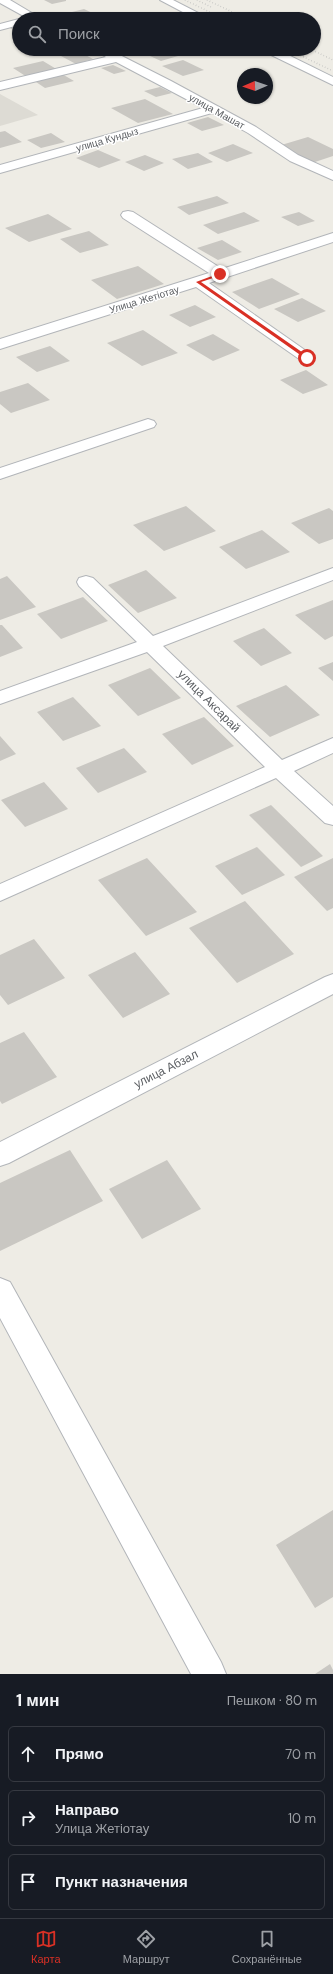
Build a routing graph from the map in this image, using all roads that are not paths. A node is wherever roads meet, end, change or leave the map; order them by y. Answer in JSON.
{"nodes":[{"id":1,"x":2,"y":0,"type":"edge"},
{"id":2,"x":165,"y":0,"type":"edge"},
{"id":3,"x":22,"y":12,"type":"edge"},
{"id":4,"x":190,"y":12,"type":"edge"},
{"id":5,"x":12,"y":24,"type":"edge"},
{"id":6,"x":0,"y":27,"type":"edge"},
{"id":7,"x":113,"y":56,"type":"edge"},
{"id":8,"x":281,"y":56,"type":"edge"},
{"id":9,"x":117,"y":58,"type":"junction"},
{"id":10,"x":333,"y":81,"type":"edge"},
{"id":11,"x":0,"y":86,"type":"edge"},
{"id":12,"x":213,"y":109,"type":"junction"},
{"id":13,"x":0,"y":169,"type":"edge"},
{"id":14,"x":333,"y":176,"type":"edge"},
{"id":15,"x":128,"y":215,"type":"dead end"},
{"id":16,"x":333,"y":237,"type":"edge"},
{"id":17,"x":220,"y":274,"type":"junction"},
{"id":18,"x":198,"y":282,"type":"junction"},
{"id":19,"x":0,"y":344,"type":"edge"},
{"id":20,"x":307,"y":358,"type":"dead end"},
{"id":21,"x":148,"y":424,"type":"dead end"},
{"id":22,"x":0,"y":474,"type":"edge"},
{"id":23,"x":333,"y":574,"type":"edge"},
{"id":24,"x":86,"y":582,"type":"dead end"},
{"id":25,"x":151,"y":644,"type":"junction"},
{"id":26,"x":0,"y":698,"type":"edge"},
{"id":27,"x":333,"y":745,"type":"edge"},
{"id":28,"x":279,"y":769,"type":"junction"},
{"id":29,"x":333,"y":818,"type":"edge"},
{"id":30,"x":0,"y":893,"type":"edge"},
{"id":31,"x":333,"y":983,"type":"edge"},
{"id":32,"x":0,"y":1155,"type":"edge"},
{"id":33,"x":0,"y":1291,"type":"edge"},
{"id":34,"x":209,"y":1674,"type":"edge"}],
"edges":[{"from":1,"to":3,"type":"street"},
{"from":2,"to":4,"type":"street"},
{"from":5,"to":6,"type":"street"},
{"from":7,"to":9,"type":"street","name":"улица Машат"},
{"from":8,"to":10,"type":"street"},
{"from":9,"to":11,"type":"street"},
{"from":9,"to":12,"type":"street","name":"улица Машат"},
{"from":12,"to":13,"type":"street","name":"улица Кундыз"},
{"from":12,"to":14,"type":"street","name":"улица Машат"},
{"from":15,"to":17,"type":"street"},
{"from":16,"to":17,"type":"street","name":"Улица Жетіотау"},
{"from":17,"to":18,"type":"street","name":"Улица Жетіотау"},
{"from":18,"to":19,"type":"street","name":"Улица Жетіотау"},
{"from":18,"to":20,"type":"street"},
{"from":21,"to":22,"type":"street"},
{"from":23,"to":25,"type":"street"},
{"from":24,"to":25,"type":"street","name":"улица Аксарай"},
{"from":25,"to":26,"type":"street"},
{"from":25,"to":28,"type":"street","name":"улица Аксарай"},
{"from":27,"to":28,"type":"street"},
{"from":28,"to":29,"type":"street","name":"улица Аксарай"},
{"from":28,"to":30,"type":"street"},
{"from":31,"to":32,"type":"street","name":"улица Абзал"},
{"from":33,"to":34,"type":"street"}]}
